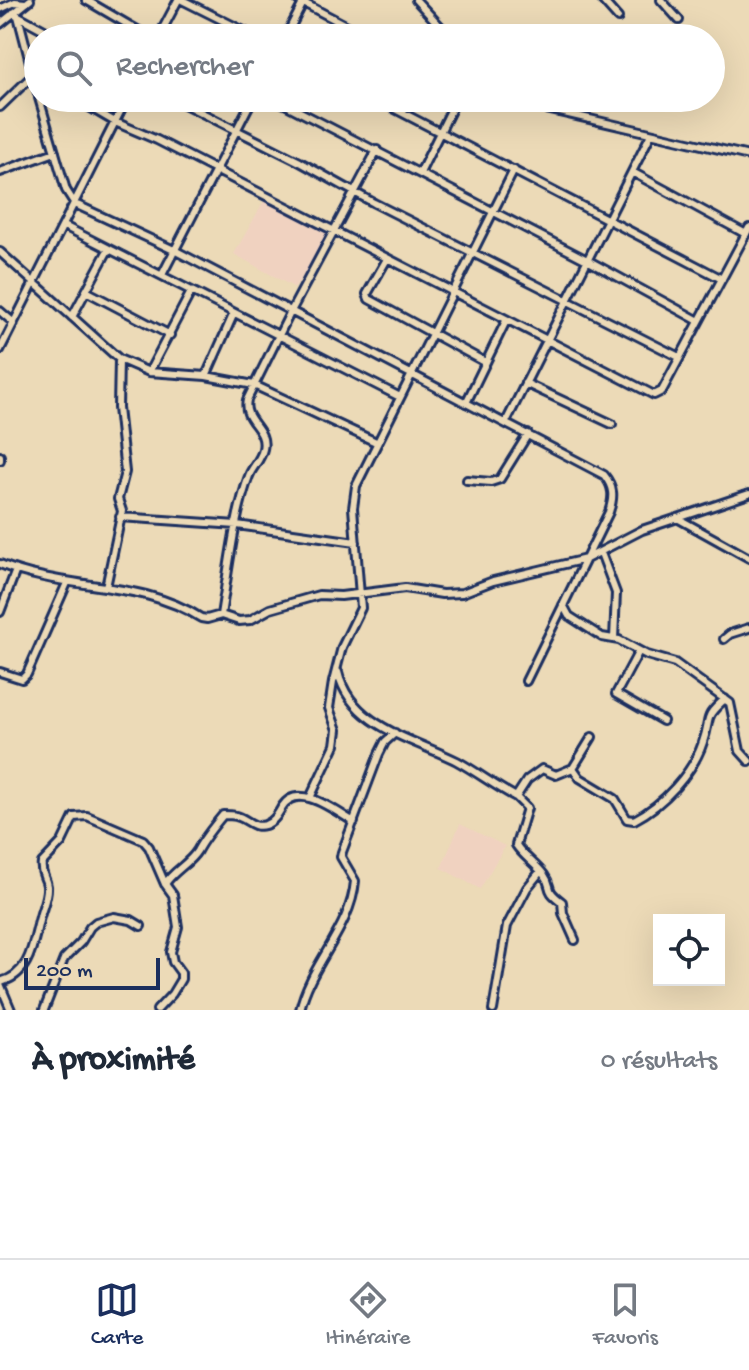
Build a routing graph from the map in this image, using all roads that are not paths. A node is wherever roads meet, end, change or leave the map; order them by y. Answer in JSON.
{"nodes":[{"id":1,"x":86,"y":0,"type":"edge"},
{"id":2,"x":180,"y":0,"type":"edge"},
{"id":3,"x":416,"y":0,"type":"edge"},
{"id":4,"x":602,"y":0,"type":"edge"},
{"id":5,"x":661,"y":0,"type":"edge"},
{"id":6,"x":27,"y":2,"type":"edge"},
{"id":7,"x":306,"y":2,"type":"edge"},
{"id":8,"x":0,"y":9,"type":"edge"},
{"id":9,"x":15,"y":15,"type":"junction"},
{"id":10,"x":618,"y":18,"type":"dead end"},
{"id":11,"x":679,"y":20,"type":"dead end"},
{"id":12,"x":0,"y":24,"type":"edge"},
{"id":13,"x":32,"y":24,"type":"edge"},
{"id":14,"x":127,"y":24,"type":"edge"},
{"id":15,"x":166,"y":24,"type":"edge"},
{"id":16,"x":229,"y":24,"type":"edge"},
{"id":17,"x":293,"y":24,"type":"edge"},
{"id":18,"x":345,"y":24,"type":"edge"},
{"id":19,"x":438,"y":24,"type":"edge"},
{"id":20,"x":24,"y":41,"type":"edge"},
{"id":21,"x":24,"y":86,"type":"edge"},
{"id":22,"x":0,"y":107,"type":"edge"},
{"id":23,"x":44,"y":112,"type":"edge"},
{"id":24,"x":98,"y":112,"type":"edge"},
{"id":25,"x":120,"y":112,"type":"edge"},
{"id":26,"x":200,"y":112,"type":"edge"},
{"id":27,"x":246,"y":112,"type":"edge"},
{"id":28,"x":301,"y":112,"type":"edge"},
{"id":29,"x":400,"y":112,"type":"edge"},
{"id":30,"x":450,"y":112,"type":"edge"},
{"id":31,"x":557,"y":112,"type":"edge"},
{"id":32,"x":115,"y":122,"type":"junction"},
{"id":33,"x":237,"y":130,"type":"junction"},
{"id":34,"x":440,"y":133,"type":"junction"},
{"id":35,"x":651,"y":134,"type":"junction"},
{"id":36,"x":377,"y":150,"type":"junction"},
{"id":37,"x":55,"y":152,"type":"junction"},
{"id":38,"x":749,"y":156,"type":"edge"},
{"id":39,"x":514,"y":170,"type":"junction"},
{"id":40,"x":216,"y":171,"type":"junction"},
{"id":41,"x":0,"y":172,"type":"edge"},
{"id":42,"x":632,"y":172,"type":"junction"},
{"id":43,"x":420,"y":173,"type":"junction"},
{"id":44,"x":354,"y":192,"type":"junction"},
{"id":45,"x":75,"y":204,"type":"junction"},
{"id":46,"x":493,"y":210,"type":"junction"},
{"id":47,"x":609,"y":219,"type":"junction"},
{"id":48,"x":64,"y":226,"type":"junction"},
{"id":49,"x":335,"y":231,"type":"junction"},
{"id":50,"x":747,"y":231,"type":"edge"},
{"id":51,"x":108,"y":250,"type":"junction"},
{"id":52,"x":176,"y":251,"type":"junction"},
{"id":53,"x":0,"y":252,"type":"edge"},
{"id":54,"x":473,"y":252,"type":"junction"},
{"id":55,"x":387,"y":259,"type":"junction"},
{"id":56,"x":589,"y":261,"type":"junction"},
{"id":57,"x":162,"y":275,"type":"junction"},
{"id":58,"x":722,"y":279,"type":"junction"},
{"id":59,"x":33,"y":283,"type":"junction"},
{"id":60,"x":86,"y":291,"type":"junction"},
{"id":61,"x":191,"y":292,"type":"junction"},
{"id":62,"x":453,"y":294,"type":"junction"},
{"id":63,"x":568,"y":302,"type":"junction"},
{"id":64,"x":0,"y":311,"type":"edge"},
{"id":65,"x":234,"y":313,"type":"junction"},
{"id":66,"x":290,"y":313,"type":"junction"},
{"id":67,"x":72,"y":317,"type":"junction"},
{"id":68,"x":506,"y":321,"type":"junction"},
{"id":69,"x":699,"y":321,"type":"junction"},
{"id":70,"x":14,"y":323,"type":"junction"},
{"id":71,"x":170,"y":335,"type":"junction"},
{"id":72,"x":433,"y":335,"type":"junction"},
{"id":73,"x":278,"y":336,"type":"junction"},
{"id":74,"x":546,"y":341,"type":"junction"},
{"id":75,"x":0,"y":350,"type":"edge"},
{"id":76,"x":679,"y":357,"type":"junction"},
{"id":77,"x":119,"y":359,"type":"junction"},
{"id":78,"x":485,"y":362,"type":"junction"},
{"id":79,"x":149,"y":372,"type":"junction"},
{"id":80,"x":206,"y":376,"type":"junction"},
{"id":81,"x":413,"y":376,"type":"junction"},
{"id":82,"x":525,"y":383,"type":"junction"},
{"id":83,"x":254,"y":385,"type":"junction"},
{"id":84,"x":400,"y":397,"type":"junction"},
{"id":85,"x":466,"y":403,"type":"junction"},
{"id":86,"x":506,"y":422,"type":"junction"},
{"id":87,"x":612,"y":424,"type":"dead end"},
{"id":88,"x":528,"y":434,"type":"junction"},
{"id":89,"x":376,"y":442,"type":"junction"},
{"id":90,"x":467,"y":480,"type":"dead end"},
{"id":91,"x":749,"y":494,"type":"edge"},
{"id":92,"x":120,"y":517,"type":"junction"},
{"id":93,"x":677,"y":518,"type":"junction"},
{"id":94,"x":237,"y":525,"type":"junction"},
{"id":95,"x":356,"y":542,"type":"junction"},
{"id":96,"x":601,"y":553,"type":"junction"},
{"id":97,"x":749,"y":558,"type":"edge"},
{"id":98,"x":586,"y":559,"type":"junction"},
{"id":99,"x":0,"y":564,"type":"edge"},
{"id":100,"x":16,"y":570,"type":"junction"},
{"id":101,"x":67,"y":583,"type":"junction"},
{"id":102,"x":106,"y":587,"type":"junction"},
{"id":103,"x":360,"y":594,"type":"junction"},
{"id":104,"x":563,"y":601,"type":"junction"},
{"id":105,"x":0,"y":612,"type":"edge"},
{"id":106,"x":221,"y":615,"type":"junction"},
{"id":107,"x":749,"y":628,"type":"edge"},
{"id":108,"x":614,"y":639,"type":"junction"},
{"id":109,"x":724,"y":639,"type":"dead end"},
{"id":110,"x":639,"y":651,"type":"junction"},
{"id":111,"x":338,"y":672,"type":"junction"},
{"id":112,"x":1,"y":675,"type":"edge"},
{"id":113,"x":526,"y":681,"type":"dead end"},
{"id":114,"x":725,"y":699,"type":"junction"},
{"id":115,"x":663,"y":721,"type":"dead end"},
{"id":116,"x":395,"y":733,"type":"junction"},
{"id":117,"x":592,"y":737,"type":"dead end"},
{"id":118,"x":749,"y":761,"type":"edge"},
{"id":119,"x":573,"y":768,"type":"junction"},
{"id":120,"x":516,"y":797,"type":"junction"},
{"id":121,"x":310,"y":798,"type":"junction"},
{"id":122,"x":354,"y":822,"type":"junction"},
{"id":123,"x":540,"y":872,"type":"junction"},
{"id":124,"x":165,"y":884,"type":"junction"},
{"id":125,"x":141,"y":926,"type":"dead end"},
{"id":126,"x":575,"y":940,"type":"dead end"},
{"id":127,"x":0,"y":983,"type":"edge"},
{"id":128,"x":11,"y":1010,"type":"edge"},
{"id":129,"x":44,"y":1010,"type":"edge"},
{"id":130,"x":157,"y":1010,"type":"edge"},
{"id":131,"x":300,"y":1010,"type":"edge"},
{"id":132,"x":493,"y":1010,"type":"edge"}],
"edges":[{"from":1,"to":14,"type":"street"},
{"from":2,"to":15,"type":"street"},
{"from":2,"to":16,"type":"street"},
{"from":3,"to":19,"type":"street"},
{"from":4,"to":10,"type":"street"},
{"from":5,"to":11,"type":"street"},
{"from":6,"to":8,"type":"street"},
{"from":6,"to":9,"type":"street"},
{"from":7,"to":17,"type":"street"},
{"from":7,"to":18,"type":"street"},
{"from":9,"to":12,"type":"street"},
{"from":9,"to":13,"type":"street"},
{"from":9,"to":20,"type":"street"},
{"from":21,"to":22,"type":"street"},
{"from":23,"to":37,"type":"street"},
{"from":24,"to":32,"type":"street"},
{"from":25,"to":32,"type":"street"},
{"from":26,"to":33,"type":"street"},
{"from":27,"to":33,"type":"street"},
{"from":28,"to":36,"type":"street"},
{"from":29,"to":34,"type":"street"},
{"from":30,"to":34,"type":"street"},
{"from":31,"to":35,"type":"street"},
{"from":32,"to":40,"type":"street"},
{"from":32,"to":45,"type":"street"},
{"from":33,"to":40,"type":"street"},
{"from":33,"to":44,"type":"street"},
{"from":34,"to":39,"type":"street"},
{"from":34,"to":43,"type":"street"},
{"from":35,"to":38,"type":"street"},
{"from":35,"to":42,"type":"street"},
{"from":36,"to":43,"type":"street"},
{"from":36,"to":44,"type":"street"},
{"from":37,"to":41,"type":"street"},
{"from":37,"to":45,"type":"street"},
{"from":39,"to":46,"type":"street"},
{"from":39,"to":47,"type":"street"},
{"from":40,"to":49,"type":"street"},
{"from":40,"to":52,"type":"street"},
{"from":42,"to":47,"type":"street"},
{"from":42,"to":50,"type":"street"},
{"from":43,"to":46,"type":"street"},
{"from":44,"to":49,"type":"street"},
{"from":44,"to":54,"type":"street"},
{"from":45,"to":48,"type":"street"},
{"from":45,"to":52,"type":"street"},
{"from":46,"to":54,"type":"street"},
{"from":46,"to":56,"type":"street"},
{"from":47,"to":56,"type":"street"},
{"from":47,"to":58,"type":"street"},
{"from":48,"to":51,"type":"street"},
{"from":48,"to":59,"type":"street"},
{"from":49,"to":55,"type":"street"},
{"from":49,"to":66,"type":"street"},
{"from":50,"to":58,"type":"street"},
{"from":51,"to":57,"type":"street"},
{"from":51,"to":60,"type":"street"},
{"from":52,"to":57,"type":"street"},
{"from":52,"to":66,"type":"street"},
{"from":53,"to":59,"type":"street"},
{"from":54,"to":62,"type":"street"},
{"from":54,"to":63,"type":"street"},
{"from":55,"to":62,"type":"street"},
{"from":55,"to":72,"type":"street"},
{"from":56,"to":63,"type":"street"},
{"from":56,"to":69,"type":"street"},
{"from":57,"to":61,"type":"street"},
{"from":58,"to":69,"type":"street"},
{"from":59,"to":67,"type":"street"},
{"from":59,"to":70,"type":"street"},
{"from":60,"to":67,"type":"street"},
{"from":60,"to":71,"type":"street"},
{"from":61,"to":65,"type":"street"},
{"from":61,"to":71,"type":"street"},
{"from":62,"to":68,"type":"street"},
{"from":62,"to":72,"type":"street"},
{"from":63,"to":74,"type":"street"},
{"from":63,"to":76,"type":"street"},
{"from":64,"to":70,"type":"street"},
{"from":65,"to":73,"type":"street"},
{"from":65,"to":80,"type":"street"},
{"from":66,"to":73,"type":"street"},
{"from":66,"to":81,"type":"street"},
{"from":67,"to":77,"type":"street"},
{"from":68,"to":74,"type":"street"},
{"from":68,"to":78,"type":"street"},
{"from":69,"to":76,"type":"street"},
{"from":70,"to":75,"type":"street"},
{"from":71,"to":79,"type":"street"},
{"from":72,"to":78,"type":"street"},
{"from":72,"to":81,"type":"street"},
{"from":73,"to":83,"type":"street"},
{"from":73,"to":84,"type":"street"},
{"from":74,"to":76,"type":"street"},
{"from":74,"to":82,"type":"street"},
{"from":77,"to":79,"type":"street"},
{"from":77,"to":92,"type":"street"},
{"from":78,"to":85,"type":"street"},
{"from":79,"to":80,"type":"street"},
{"from":80,"to":83,"type":"street"},
{"from":81,"to":84,"type":"street"},
{"from":81,"to":85,"type":"street"},
{"from":82,"to":86,"type":"street"},
{"from":82,"to":87,"type":"street"},
{"from":83,"to":89,"type":"street"},
{"from":83,"to":94,"type":"street"},
{"from":84,"to":89,"type":"street"},
{"from":85,"to":86,"type":"street"},
{"from":86,"to":88,"type":"street"},
{"from":88,"to":90,"type":"street"},
{"from":88,"to":98,"type":"street"},
{"from":89,"to":95,"type":"street"},
{"from":91,"to":93,"type":"street"},
{"from":92,"to":94,"type":"street"},
{"from":92,"to":102,"type":"street"},
{"from":93,"to":96,"type":"street"},
{"from":93,"to":97,"type":"street"},
{"from":94,"to":95,"type":"street"},
{"from":94,"to":106,"type":"street"},
{"from":95,"to":103,"type":"street"},
{"from":96,"to":98,"type":"street"},
{"from":96,"to":108,"type":"street"},
{"from":98,"to":103,"type":"street"},
{"from":98,"to":104,"type":"street"},
{"from":99,"to":100,"type":"street"},
{"from":100,"to":101,"type":"street"},
{"from":100,"to":105,"type":"street"},
{"from":101,"to":102,"type":"street"},
{"from":101,"to":112,"type":"street"},
{"from":102,"to":106,"type":"street"},
{"from":103,"to":106,"type":"street"},
{"from":103,"to":111,"type":"street"},
{"from":104,"to":108,"type":"street"},
{"from":104,"to":113,"type":"street"},
{"from":107,"to":109,"type":"street"},
{"from":108,"to":110,"type":"street"},
{"from":110,"to":114,"type":"street"},
{"from":110,"to":115,"type":"street"},
{"from":111,"to":116,"type":"street"},
{"from":111,"to":121,"type":"street"},
{"from":114,"to":118,"type":"street"},
{"from":114,"to":119,"type":"street"},
{"from":116,"to":120,"type":"street"},
{"from":116,"to":122,"type":"street"},
{"from":117,"to":119,"type":"street"},
{"from":119,"to":120,"type":"street"},
{"from":120,"to":123,"type":"street"},
{"from":121,"to":122,"type":"street"},
{"from":121,"to":124,"type":"street"},
{"from":122,"to":131,"type":"street"},
{"from":123,"to":126,"type":"street"},
{"from":123,"to":132,"type":"street"},
{"from":124,"to":127,"type":"street"},
{"from":124,"to":130,"type":"street"},
{"from":125,"to":129,"type":"street"},
{"from":127,"to":128,"type":"street"}]}
